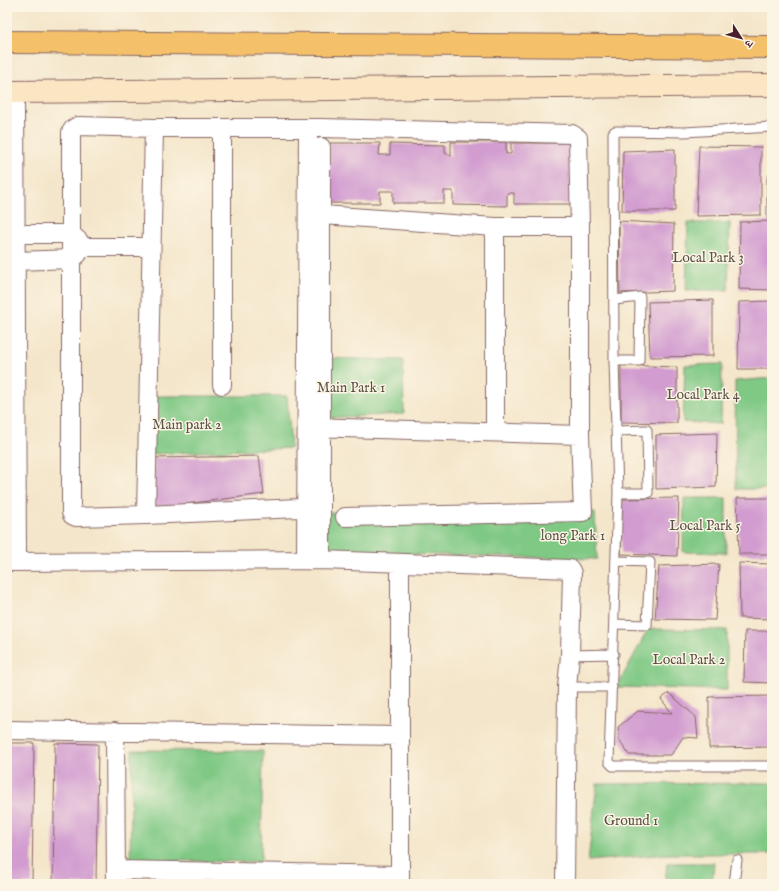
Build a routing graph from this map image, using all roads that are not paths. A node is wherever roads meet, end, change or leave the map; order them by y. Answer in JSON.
{"nodes":[{"id":1,"x":7,"y":42,"type":"edge"},
{"id":2,"x":772,"y":47,"type":"edge"},
{"id":3,"x":772,"y":85,"type":"edge"},
{"id":4,"x":11,"y":92,"type":"edge"},
{"id":5,"x":772,"y":126,"type":"edge"},
{"id":6,"x":154,"y":128,"type":"junction"},
{"id":7,"x":222,"y":128,"type":"junction"},
{"id":8,"x":315,"y":128,"type":"junction"},
{"id":9,"x":772,"y":179,"type":"edge"},
{"id":10,"x":314,"y":214,"type":"junction"},
{"id":11,"x":772,"y":216,"type":"edge"},
{"id":12,"x":495,"y":227,"type":"junction"},
{"id":13,"x":580,"y":227,"type":"junction"},
{"id":14,"x":16,"y":234,"type":"junction"},
{"id":15,"x":74,"y":247,"type":"junction"},
{"id":16,"x":151,"y":248,"type":"junction"},
{"id":17,"x":16,"y":261,"type":"junction"},
{"id":18,"x":614,"y":300,"type":"junction"},
{"id":19,"x":614,"y":361,"type":"junction"},
{"id":20,"x":222,"y":384,"type":"dead end"},
{"id":21,"x":314,"y":427,"type":"junction"},
{"id":22,"x":617,"y":431,"type":"junction"},
{"id":23,"x":495,"y":432,"type":"junction"},
{"id":24,"x":580,"y":435,"type":"junction"},
{"id":25,"x":618,"y":492,"type":"junction"},
{"id":26,"x":313,"y":508,"type":"junction"},
{"id":27,"x":146,"y":515,"type":"junction"},
{"id":28,"x":345,"y":517,"type":"dead end"},
{"id":29,"x":313,"y":560,"type":"junction"},
{"id":30,"x":617,"y":561,"type":"junction"},
{"id":31,"x":12,"y":562,"type":"edge"},
{"id":32,"x":400,"y":563,"type":"junction"},
{"id":33,"x":614,"y":624,"type":"junction"},
{"id":34,"x":614,"y":654,"type":"junction"},
{"id":35,"x":570,"y":655,"type":"junction"},
{"id":36,"x":567,"y":687,"type":"junction"},
{"id":37,"x":612,"y":687,"type":"junction"},
{"id":38,"x":7,"y":730,"type":"edge"},
{"id":39,"x":115,"y":731,"type":"junction"},
{"id":40,"x":400,"y":736,"type":"junction"},
{"id":41,"x":772,"y":766,"type":"edge"},
{"id":42,"x":738,"y":860,"type":"dead end"},
{"id":43,"x":116,"y":877,"type":"edge"},
{"id":44,"x":400,"y":879,"type":"edge"},
{"id":45,"x":565,"y":884,"type":"edge"},
{"id":46,"x":734,"y":884,"type":"edge"}],
"edges":[{"from":1,"to":2,"type":"main road"},
{"from":3,"to":4,"type":"street"},
{"from":4,"to":14,"type":"street"},
{"from":5,"to":18,"type":"lane"},
{"from":6,"to":7,"type":"street"},
{"from":6,"to":15,"type":"street"},
{"from":6,"to":16,"type":"street"},
{"from":7,"to":8,"type":"street"},
{"from":7,"to":20,"type":"street"},
{"from":8,"to":10,"type":"street"},
{"from":8,"to":13,"type":"street"},
{"from":9,"to":11,"type":"lane"},
{"from":10,"to":12,"type":"street"},
{"from":10,"to":21,"type":"street"},
{"from":12,"to":13,"type":"street"},
{"from":12,"to":23,"type":"street"},
{"from":13,"to":24,"type":"street"},
{"from":14,"to":15,"type":"street"},
{"from":14,"to":17,"type":"street"},
{"from":15,"to":16,"type":"street"},
{"from":15,"to":17,"type":"street"},
{"from":15,"to":27,"type":"street"},
{"from":16,"to":27,"type":"street"},
{"from":17,"to":31,"type":"street"},
{"from":18,"to":19,"type":"lane"},
{"from":18,"to":19,"type":"lane"},
{"from":19,"to":22,"type":"lane"},
{"from":21,"to":23,"type":"street"},
{"from":21,"to":26,"type":"street"},
{"from":22,"to":25,"type":"lane"},
{"from":22,"to":25,"type":"lane"},
{"from":23,"to":24,"type":"street"},
{"from":24,"to":28,"type":"street"},
{"from":25,"to":30,"type":"lane"},
{"from":26,"to":27,"type":"street"},
{"from":26,"to":29,"type":"street"},
{"from":29,"to":31,"type":"street"},
{"from":29,"to":32,"type":"street"},
{"from":30,"to":33,"type":"lane"},
{"from":30,"to":33,"type":"lane"},
{"from":32,"to":35,"type":"street"},
{"from":32,"to":40,"type":"street"},
{"from":33,"to":34,"type":"lane"},
{"from":34,"to":35,"type":"lane"},
{"from":34,"to":37,"type":"lane"},
{"from":35,"to":36,"type":"street"},
{"from":36,"to":37,"type":"lane"},
{"from":36,"to":45,"type":"street"},
{"from":37,"to":41,"type":"lane"},
{"from":38,"to":39,"type":"street"},
{"from":39,"to":40,"type":"street"},
{"from":39,"to":43,"type":"street"},
{"from":40,"to":44,"type":"street"},
{"from":42,"to":46,"type":"lane"},
{"from":43,"to":44,"type":"street"}]}
